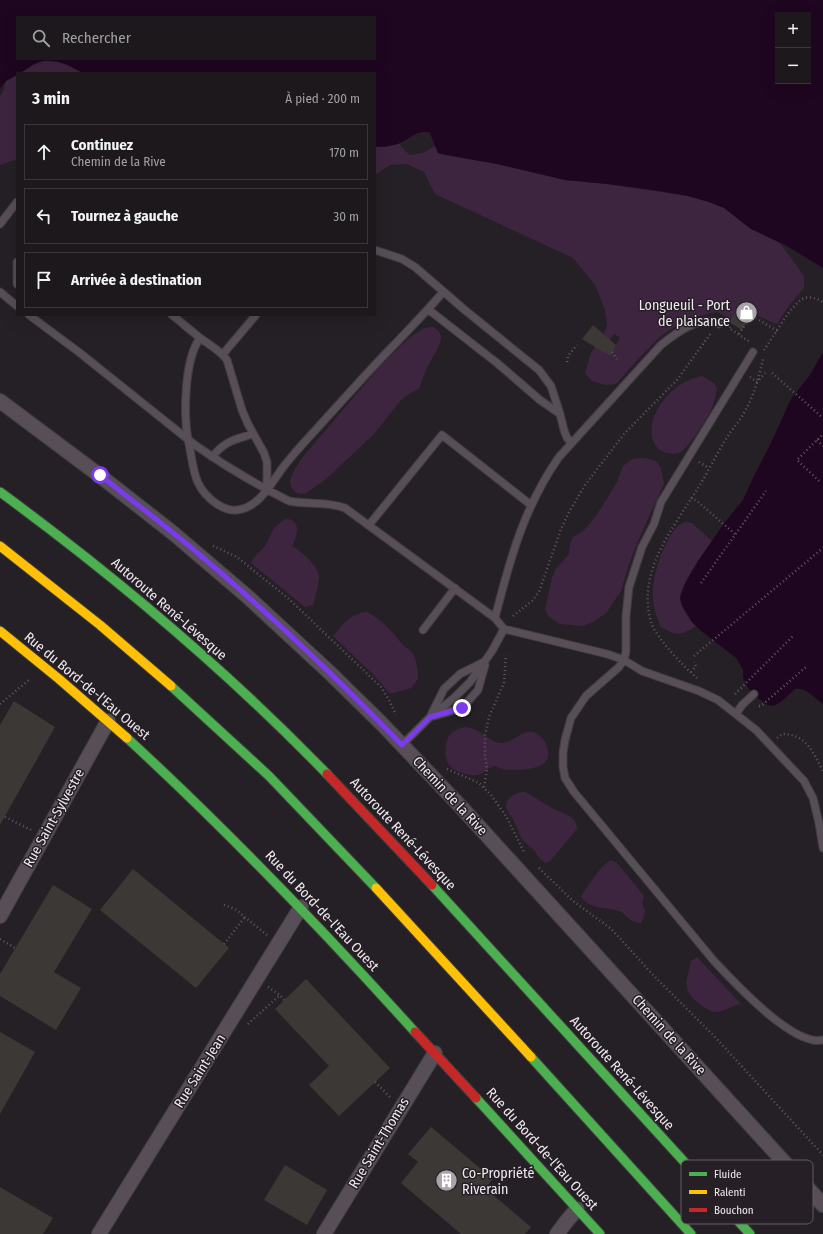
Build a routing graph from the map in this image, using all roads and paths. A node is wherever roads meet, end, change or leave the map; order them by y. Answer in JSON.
{"nodes":[{"id":1,"x":16,"y":203,"type":"edge"},
{"id":2,"x":0,"y":224,"type":"edge"},
{"id":3,"x":376,"y":250,"type":"edge"},
{"id":4,"x":0,"y":292,"type":"edge"},
{"id":5,"x":444,"y":292,"type":"junction"},
{"id":6,"x":823,"y":302,"type":"edge"},
{"id":7,"x":16,"y":305,"type":"edge"},
{"id":8,"x":429,"y":310,"type":"junction"},
{"id":9,"x":173,"y":316,"type":"edge"},
{"id":10,"x":255,"y":316,"type":"edge"},
{"id":11,"x":36,"y":318,"type":"edge"},
{"id":12,"x":729,"y":322,"type":"dead end"},
{"id":13,"x":719,"y":324,"type":"dead end"},
{"id":14,"x":777,"y":331,"type":"junction"},
{"id":15,"x":711,"y":333,"type":"dead end"},
{"id":16,"x":739,"y":334,"type":"junction"},
{"id":17,"x":200,"y":338,"type":"junction"},
{"id":18,"x":751,"y":342,"type":"dead end"},
{"id":19,"x":577,"y":345,"type":"dead end"},
{"id":20,"x":612,"y":352,"type":"dead end"},
{"id":21,"x":753,"y":352,"type":"dead end"},
{"id":22,"x":223,"y":354,"type":"junction"},
{"id":23,"x":617,"y":359,"type":"dead end"},
{"id":24,"x":568,"y":362,"type":"dead end"},
{"id":25,"x":765,"y":373,"type":"dead end"},
{"id":26,"x":772,"y":373,"type":"dead end"},
{"id":27,"x":752,"y":378,"type":"dead end"},
{"id":28,"x":757,"y":382,"type":"junction"},
{"id":29,"x":0,"y":401,"type":"edge"},
{"id":30,"x":560,"y":414,"type":"junction"},
{"id":31,"x":823,"y":418,"type":"edge"},
{"id":32,"x":253,"y":434,"type":"junction"},
{"id":33,"x":823,"y":434,"type":"edge"},
{"id":34,"x":188,"y":439,"type":"junction"},
{"id":35,"x":817,"y":440,"type":"junction"},
{"id":36,"x":571,"y":442,"type":"junction"},
{"id":37,"x":823,"y":446,"type":"edge"},
{"id":38,"x":212,"y":457,"type":"junction"},
{"id":39,"x":698,"y":461,"type":"dead end"},
{"id":40,"x":709,"y":468,"type":"junction"},
{"id":41,"x":819,"y":481,"type":"dead end"},
{"id":42,"x":267,"y":489,"type":"junction"},
{"id":43,"x":766,"y":491,"type":"dead end"},
{"id":44,"x":0,"y":492,"type":"edge"},
{"id":45,"x":691,"y":498,"type":"junction"},
{"id":46,"x":530,"y":505,"type":"junction"},
{"id":47,"x":369,"y":525,"type":"junction"},
{"id":48,"x":734,"y":534,"type":"junction"},
{"id":49,"x":0,"y":546,"type":"edge"},
{"id":50,"x":823,"y":548,"type":"edge"},
{"id":51,"x":701,"y":582,"type":"dead end"},
{"id":52,"x":455,"y":588,"type":"junction"},
{"id":53,"x":513,"y":616,"type":"dead end"},
{"id":54,"x":495,"y":618,"type":"junction"},
{"id":55,"x":504,"y":629,"type":"junction"},
{"id":56,"x":423,"y":630,"type":"dead end"},
{"id":57,"x":0,"y":632,"type":"edge"},
{"id":58,"x":794,"y":635,"type":"dead end"},
{"id":59,"x":506,"y":655,"type":"dead end"},
{"id":60,"x":694,"y":656,"type":"dead end"},
{"id":61,"x":624,"y":660,"type":"junction"},
{"id":62,"x":486,"y":661,"type":"junction"},
{"id":63,"x":694,"y":662,"type":"dead end"},
{"id":64,"x":806,"y":667,"type":"dead end"},
{"id":65,"x":691,"y":672,"type":"junction"},
{"id":66,"x":30,"y":679,"type":"dead end"},
{"id":67,"x":700,"y":681,"type":"dead end"},
{"id":68,"x":754,"y":694,"type":"dead end"},
{"id":69,"x":734,"y":695,"type":"dead end"},
{"id":70,"x":0,"y":704,"type":"edge"},
{"id":71,"x":761,"y":706,"type":"dead end"},
{"id":72,"x":736,"y":714,"type":"junction"},
{"id":73,"x":430,"y":717,"type":"junction"},
{"id":74,"x":108,"y":721,"type":"junction"},
{"id":75,"x":778,"y":737,"type":"dead end"},
{"id":76,"x":402,"y":745,"type":"junction"},
{"id":77,"x":444,"y":768,"type":"dead end"},
{"id":78,"x":823,"y":771,"type":"edge"},
{"id":79,"x":484,"y":787,"type":"junction"},
{"id":80,"x":5,"y":817,"type":"dead end"},
{"id":81,"x":44,"y":837,"type":"junction"},
{"id":82,"x":823,"y":848,"type":"edge"},
{"id":83,"x":527,"y":856,"type":"dead end"},
{"id":84,"x":534,"y":864,"type":"dead end"},
{"id":85,"x":224,"y":905,"type":"dead end"},
{"id":86,"x":301,"y":907,"type":"junction"},
{"id":87,"x":0,"y":916,"type":"edge"},
{"id":88,"x":245,"y":917,"type":"junction"},
{"id":89,"x":0,"y":939,"type":"edge"},
{"id":90,"x":224,"y":944,"type":"dead end"},
{"id":91,"x":278,"y":944,"type":"junction"},
{"id":92,"x":15,"y":948,"type":"dead end"},
{"id":93,"x":256,"y":979,"type":"junction"},
{"id":94,"x":280,"y":995,"type":"junction"},
{"id":95,"x":284,"y":1000,"type":"dead end"},
{"id":96,"x":246,"y":1025,"type":"dead end"},
{"id":97,"x":823,"y":1040,"type":"edge"},
{"id":98,"x":435,"y":1053,"type":"junction"},
{"id":99,"x":375,"y":1082,"type":"dead end"},
{"id":100,"x":401,"y":1109,"type":"junction"},
{"id":101,"x":823,"y":1155,"type":"edge"},
{"id":102,"x":682,"y":1160,"type":"edge"},
{"id":103,"x":782,"y":1160,"type":"edge"},
{"id":104,"x":508,"y":1174,"type":"dead end"},
{"id":105,"x":490,"y":1192,"type":"dead end"},
{"id":106,"x":813,"y":1194,"type":"edge"},
{"id":107,"x":823,"y":1205,"type":"edge"},
{"id":108,"x":577,"y":1209,"type":"junction"},
{"id":109,"x":681,"y":1223,"type":"edge"},
{"id":110,"x":682,"y":1224,"type":"edge"},
{"id":111,"x":741,"y":1224,"type":"edge"},
{"id":112,"x":100,"y":1234,"type":"edge"},
{"id":113,"x":324,"y":1234,"type":"edge"},
{"id":114,"x":557,"y":1234,"type":"edge"},
{"id":115,"x":600,"y":1234,"type":"edge"},
{"id":116,"x":691,"y":1234,"type":"edge"},
{"id":117,"x":750,"y":1234,"type":"edge"}],
"edges":[{"from":1,"to":2,"type":"lane"},
{"from":3,"to":5,"type":"lane"},
{"from":4,"to":7,"type":"lane"},
{"from":5,"to":8,"type":"lane"},
{"from":5,"to":30,"type":"lane"},
{"from":6,"to":14,"type":"path"},
{"from":8,"to":30,"type":"lane"},
{"from":8,"to":42,"type":"lane"},
{"from":9,"to":17,"type":"lane"},
{"from":10,"to":22,"type":"lane"},
{"from":11,"to":34,"type":"lane"},
{"from":12,"to":16,"type":"path"},
{"from":13,"to":36,"type":"lane"},
{"from":14,"to":16,"type":"path"},
{"from":14,"to":28,"type":"path"},
{"from":15,"to":53,"type":"path"},
{"from":16,"to":18,"type":"path"},
{"from":17,"to":22,"type":"lane"},
{"from":17,"to":34,"type":"lane"},
{"from":19,"to":24,"type":"path"},
{"from":20,"to":23,"type":"path"},
{"from":21,"to":61,"type":"lane"},
{"from":22,"to":32,"type":"lane"},
{"from":25,"to":28,"type":"path"},
{"from":26,"to":31,"type":"path"},
{"from":27,"to":28,"type":"path"},
{"from":28,"to":40,"type":"path"},
{"from":29,"to":76,"type":"street","name":"Chemin de la Rive"},
{"from":30,"to":36,"type":"lane"},
{"from":32,"to":38,"type":"lane"},
{"from":32,"to":42,"type":"lane"},
{"from":33,"to":35,"type":"path"},
{"from":34,"to":38,"type":"lane"},
{"from":34,"to":42,"type":"lane"},
{"from":35,"to":37,"type":"path"},
{"from":35,"to":41,"type":"path"},
{"from":36,"to":46,"type":"lane"},
{"from":38,"to":42,"type":"lane"},
{"from":39,"to":40,"type":"path"},
{"from":40,"to":45,"type":"path"},
{"from":42,"to":47,"type":"lane"},
{"from":43,"to":48,"type":"path"},
{"from":44,"to":102,"type":"main road","name":"Autoroute René-Lévesque"},
{"from":45,"to":48,"type":"path"},
{"from":45,"to":65,"type":"path"},
{"from":46,"to":47,"type":"lane"},
{"from":46,"to":54,"type":"lane"},
{"from":47,"to":52,"type":"lane"},
{"from":48,"to":51,"type":"path"},
{"from":49,"to":109,"type":"main road"},
{"from":50,"to":60,"type":"path"},
{"from":52,"to":54,"type":"lane"},
{"from":52,"to":56,"type":"lane"},
{"from":54,"to":55,"type":"lane"},
{"from":55,"to":61,"type":"lane"},
{"from":55,"to":62,"type":"lane"},
{"from":57,"to":74,"type":"main road","name":"Rue du Bord-de-l'Eau Ouest"},
{"from":58,"to":69,"type":"path"},
{"from":59,"to":79,"type":"path"},
{"from":61,"to":72,"type":"lane"},
{"from":61,"to":97,"type":"lane"},
{"from":62,"to":73,"type":"lane"},
{"from":62,"to":73,"type":"lane"},
{"from":62,"to":73,"type":"lane"},
{"from":63,"to":65,"type":"path"},
{"from":64,"to":71,"type":"path"},
{"from":65,"to":67,"type":"path"},
{"from":66,"to":70,"type":"path"},
{"from":68,"to":72,"type":"lane"},
{"from":72,"to":82,"type":"lane"},
{"from":73,"to":76,"type":"lane"},
{"from":74,"to":81,"type":"street","name":"Rue Saint-Sylvestre"},
{"from":74,"to":86,"type":"main road","name":"Rue du Bord-de-l'Eau Ouest"},
{"from":75,"to":78,"type":"path"},
{"from":76,"to":103,"type":"street","name":"Chemin de la Rive"},
{"from":77,"to":79,"type":"path","name":"Chemin de la Rive"},
{"from":79,"to":83,"type":"path","name":"Chemin de la Rive"},
{"from":80,"to":81,"type":"path"},
{"from":81,"to":87,"type":"street","name":"Rue Saint-Sylvestre"},
{"from":84,"to":101,"type":"path","name":"Chemin de la Rive"},
{"from":85,"to":88,"type":"path"},
{"from":86,"to":91,"type":"street","name":"Rue Saint-Jean"},
{"from":86,"to":98,"type":"main road","name":"Rue du Bord-de-l'Eau Ouest"},
{"from":88,"to":90,"type":"path"},
{"from":88,"to":91,"type":"path"},
{"from":89,"to":92,"type":"path"},
{"from":91,"to":93,"type":"street","name":"Rue Saint-Jean"},
{"from":93,"to":94,"type":"path"},
{"from":93,"to":112,"type":"street","name":"Rue Saint-Jean"},
{"from":94,"to":95,"type":"path"},
{"from":94,"to":96,"type":"path"},
{"from":98,"to":100,"type":"street","name":"Rue Saint-Thomas"},
{"from":98,"to":108,"type":"main road","name":"Rue du Bord-de-l'Eau Ouest"},
{"from":99,"to":100,"type":"path"},
{"from":100,"to":113,"type":"street","name":"Rue Saint-Thomas"},
{"from":104,"to":105,"type":"path"},
{"from":106,"to":107,"type":"street","name":"Chemin de la Rive"},
{"from":108,"to":114,"type":"street"},
{"from":108,"to":115,"type":"main road","name":"Rue du Bord-de-l'Eau Ouest"},
{"from":110,"to":116,"type":"main road"},
{"from":111,"to":117,"type":"main road","name":"Autoroute René-Lévesque"}]}
